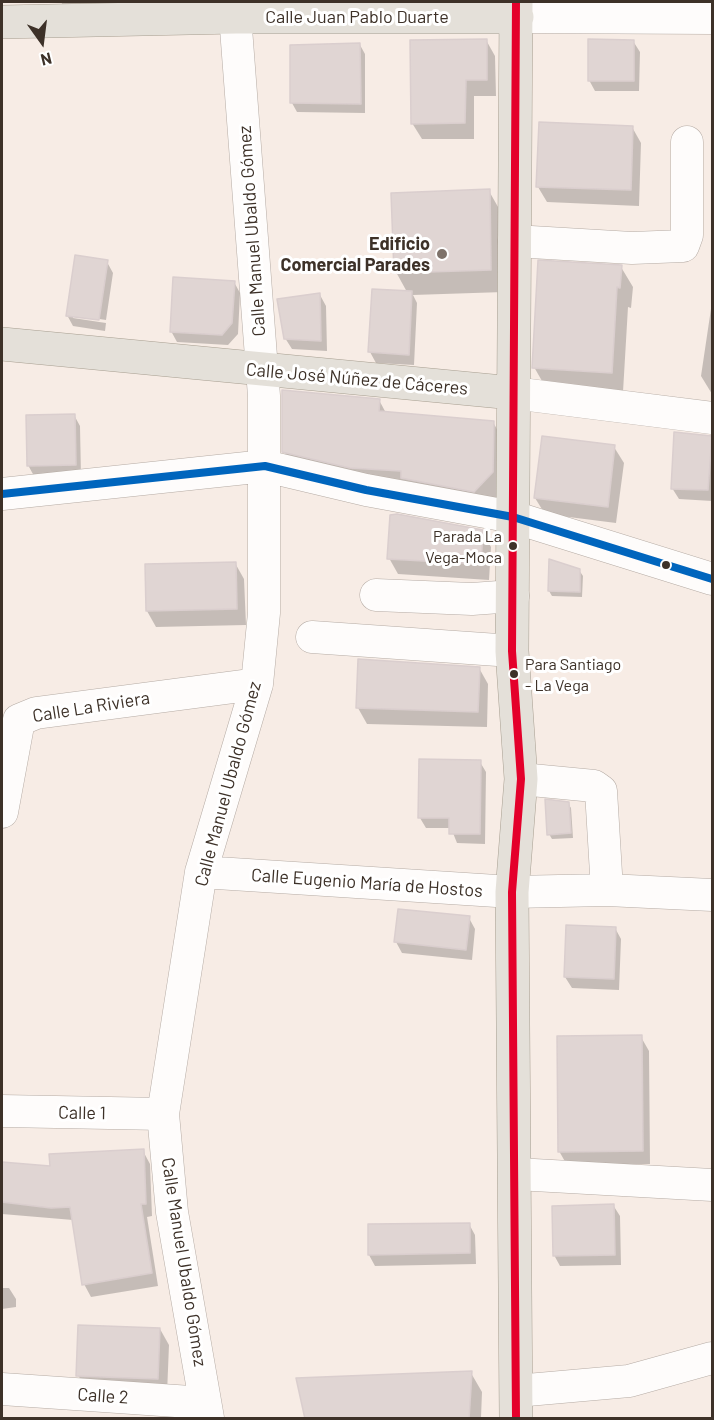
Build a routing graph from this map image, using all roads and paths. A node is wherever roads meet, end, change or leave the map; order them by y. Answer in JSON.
{"nodes":[{"id":1,"x":235,"y":9,"type":"edge"},
{"id":2,"x":517,"y":9,"type":"edge"},
{"id":3,"x":712,"y":18,"type":"edge"},
{"id":4,"x":2,"y":22,"type":"edge"},
{"id":5,"x":687,"y":142,"type":"dead end"},
{"id":6,"x":514,"y":241,"type":"junction"},
{"id":7,"x":2,"y":344,"type":"edge"},
{"id":8,"x":262,"y":371,"type":"junction"},
{"id":9,"x":513,"y":393,"type":"junction"},
{"id":10,"x":712,"y":418,"type":"edge"},
{"id":11,"x":265,"y":466,"type":"junction"},
{"id":12,"x":2,"y":494,"type":"edge"},
{"id":13,"x":513,"y":517,"type":"junction"},
{"id":14,"x":712,"y":579,"type":"edge"},
{"id":15,"x":376,"y":595,"type":"dead end"},
{"id":16,"x":513,"y":596,"type":"junction"},
{"id":17,"x":312,"y":637,"type":"dead end"},
{"id":18,"x":513,"y":651,"type":"junction"},
{"id":19,"x":257,"y":684,"type":"junction"},
{"id":20,"x":521,"y":779,"type":"junction"},
{"id":21,"x":2,"y":812,"type":"edge"},
{"id":22,"x":201,"y":872,"type":"junction"},
{"id":23,"x":607,"y":890,"type":"junction"},
{"id":24,"x":512,"y":892,"type":"junction"},
{"id":25,"x":712,"y":895,"type":"edge"},
{"id":26,"x":2,"y":1111,"type":"edge"},
{"id":27,"x":163,"y":1114,"type":"junction"},
{"id":28,"x":516,"y":1174,"type":"junction"},
{"id":29,"x":712,"y":1185,"type":"edge"},
{"id":30,"x":712,"y":1358,"type":"edge"},
{"id":31,"x":2,"y":1389,"type":"edge"},
{"id":32,"x":516,"y":1405,"type":"edge"},
{"id":33,"x":207,"y":1411,"type":"edge"}],
"edges":[{"from":1,"to":2,"type":"main road","name":"Calle Juan Pablo Duarte"},
{"from":1,"to":4,"type":"main road","name":"Calle Juan Pablo Duarte"},
{"from":1,"to":8,"type":"street","name":"Calle Manuel Ubaldo Gómez"},
{"from":2,"to":3,"type":"street","name":"Calle Juan Pablo Duarte"},
{"from":2,"to":6,"type":"main road"},
{"from":5,"to":6,"type":"street"},
{"from":6,"to":9,"type":"main road"},
{"from":7,"to":8,"type":"main road","name":"Calle José Núñez de Cáceres"},
{"from":8,"to":9,"type":"main road","name":"Calle José Núñez de Cáceres"},
{"from":8,"to":11,"type":"street","name":"Calle Manuel Ubaldo Gómez"},
{"from":9,"to":10,"type":"street","name":"Calle José Núñez de Cáceres"},
{"from":9,"to":13,"type":"main road"},
{"from":11,"to":12,"type":"street"},
{"from":11,"to":13,"type":"street"},
{"from":11,"to":19,"type":"street","name":"Calle Manuel Ubaldo Gómez"},
{"from":13,"to":14,"type":"street"},
{"from":13,"to":16,"type":"main road"},
{"from":15,"to":16,"type":"street"},
{"from":16,"to":18,"type":"main road"},
{"from":17,"to":18,"type":"street"},
{"from":18,"to":20,"type":"main road"},
{"from":19,"to":21,"type":"street","name":"Calle La Riviera"},
{"from":19,"to":22,"type":"street","name":"Calle Manuel Ubaldo Gómez"},
{"from":20,"to":23,"type":"street"},
{"from":20,"to":24,"type":"main road"},
{"from":22,"to":24,"type":"street","name":"Calle Eugenio María de Hostos"},
{"from":22,"to":27,"type":"street","name":"Calle Manuel Ubaldo Gómez"},
{"from":23,"to":24,"type":"street","name":"Calle Eugenio María de Hostos"},
{"from":23,"to":25,"type":"street","name":"Calle Eugenio María de Hostos"},
{"from":24,"to":28,"type":"main road"},
{"from":26,"to":27,"type":"street","name":"Calle 1"},
{"from":27,"to":33,"type":"street","name":"Calle Manuel Ubaldo Gómez"},
{"from":28,"to":29,"type":"street"},
{"from":28,"to":32,"type":"main road"},
{"from":30,"to":32,"type":"street"},
{"from":31,"to":33,"type":"street","name":"Calle 2"}]}
